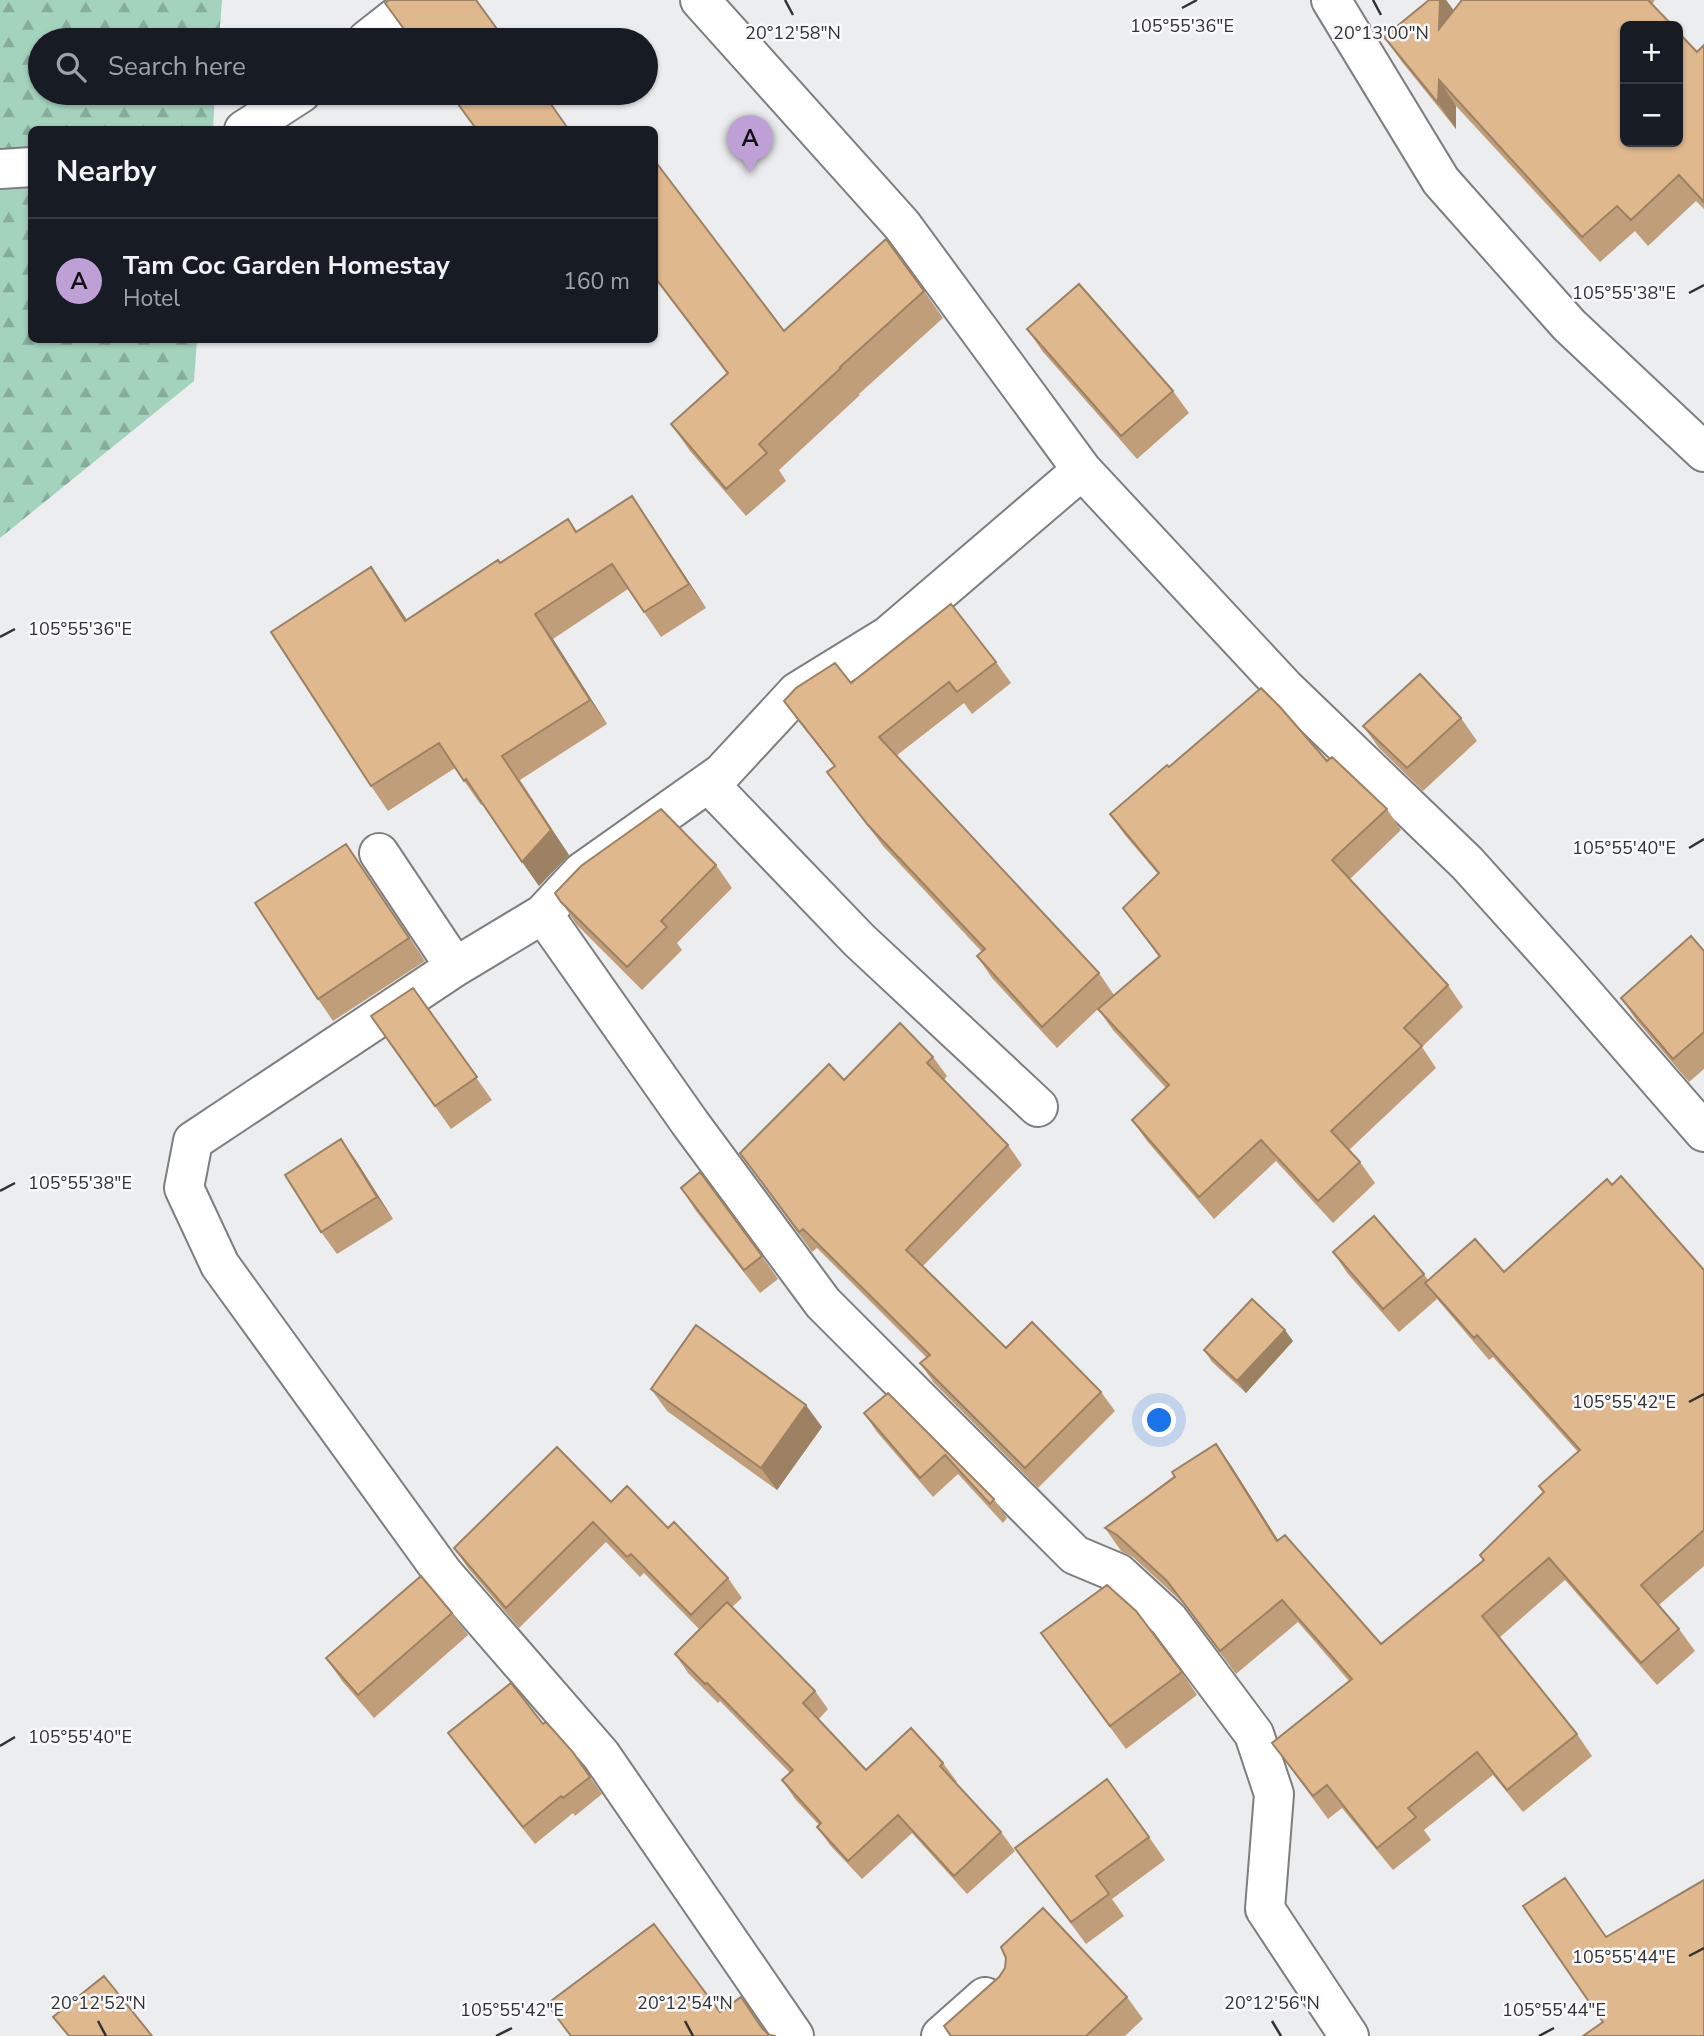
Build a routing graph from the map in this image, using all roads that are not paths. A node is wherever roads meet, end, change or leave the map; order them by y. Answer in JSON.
{"nodes":[{"id":1,"x":418,"y":0,"type":"edge"},
{"id":2,"x":700,"y":0,"type":"edge"},
{"id":3,"x":1331,"y":0,"type":"edge"},
{"id":4,"x":383,"y":28,"type":"edge"},
{"id":5,"x":283,"y":105,"type":"edge"},
{"id":6,"x":250,"y":126,"type":"edge"},
{"id":7,"x":28,"y":167,"type":"edge"},
{"id":8,"x":0,"y":169,"type":"edge"},
{"id":9,"x":1704,"y":452,"type":"edge"},
{"id":10,"x":1082,"y":470,"type":"junction"},
{"id":11,"x":709,"y":784,"type":"junction"},
{"id":12,"x":379,"y":853,"type":"dead end"},
{"id":13,"x":543,"y":914,"type":"junction"},
{"id":14,"x":455,"y":967,"type":"junction"},
{"id":15,"x":1038,"y":1107,"type":"dead end"},
{"id":16,"x":1704,"y":1132,"type":"edge"},
{"id":17,"x":1000,"y":1984,"type":"edge"},
{"id":18,"x":794,"y":2036,"type":"edge"},
{"id":19,"x":941,"y":2036,"type":"edge"},
{"id":20,"x":1349,"y":2036,"type":"edge"}],
"edges":[{"from":1,"to":4,"type":"street"},
{"from":2,"to":10,"type":"street"},
{"from":3,"to":9,"type":"street"},
{"from":5,"to":6,"type":"street"},
{"from":7,"to":8,"type":"street"},
{"from":10,"to":11,"type":"street"},
{"from":10,"to":16,"type":"street"},
{"from":11,"to":13,"type":"street"},
{"from":11,"to":15,"type":"street"},
{"from":12,"to":14,"type":"street"},
{"from":13,"to":14,"type":"street"},
{"from":13,"to":20,"type":"street"},
{"from":14,"to":18,"type":"street"},
{"from":17,"to":19,"type":"street"}]}
